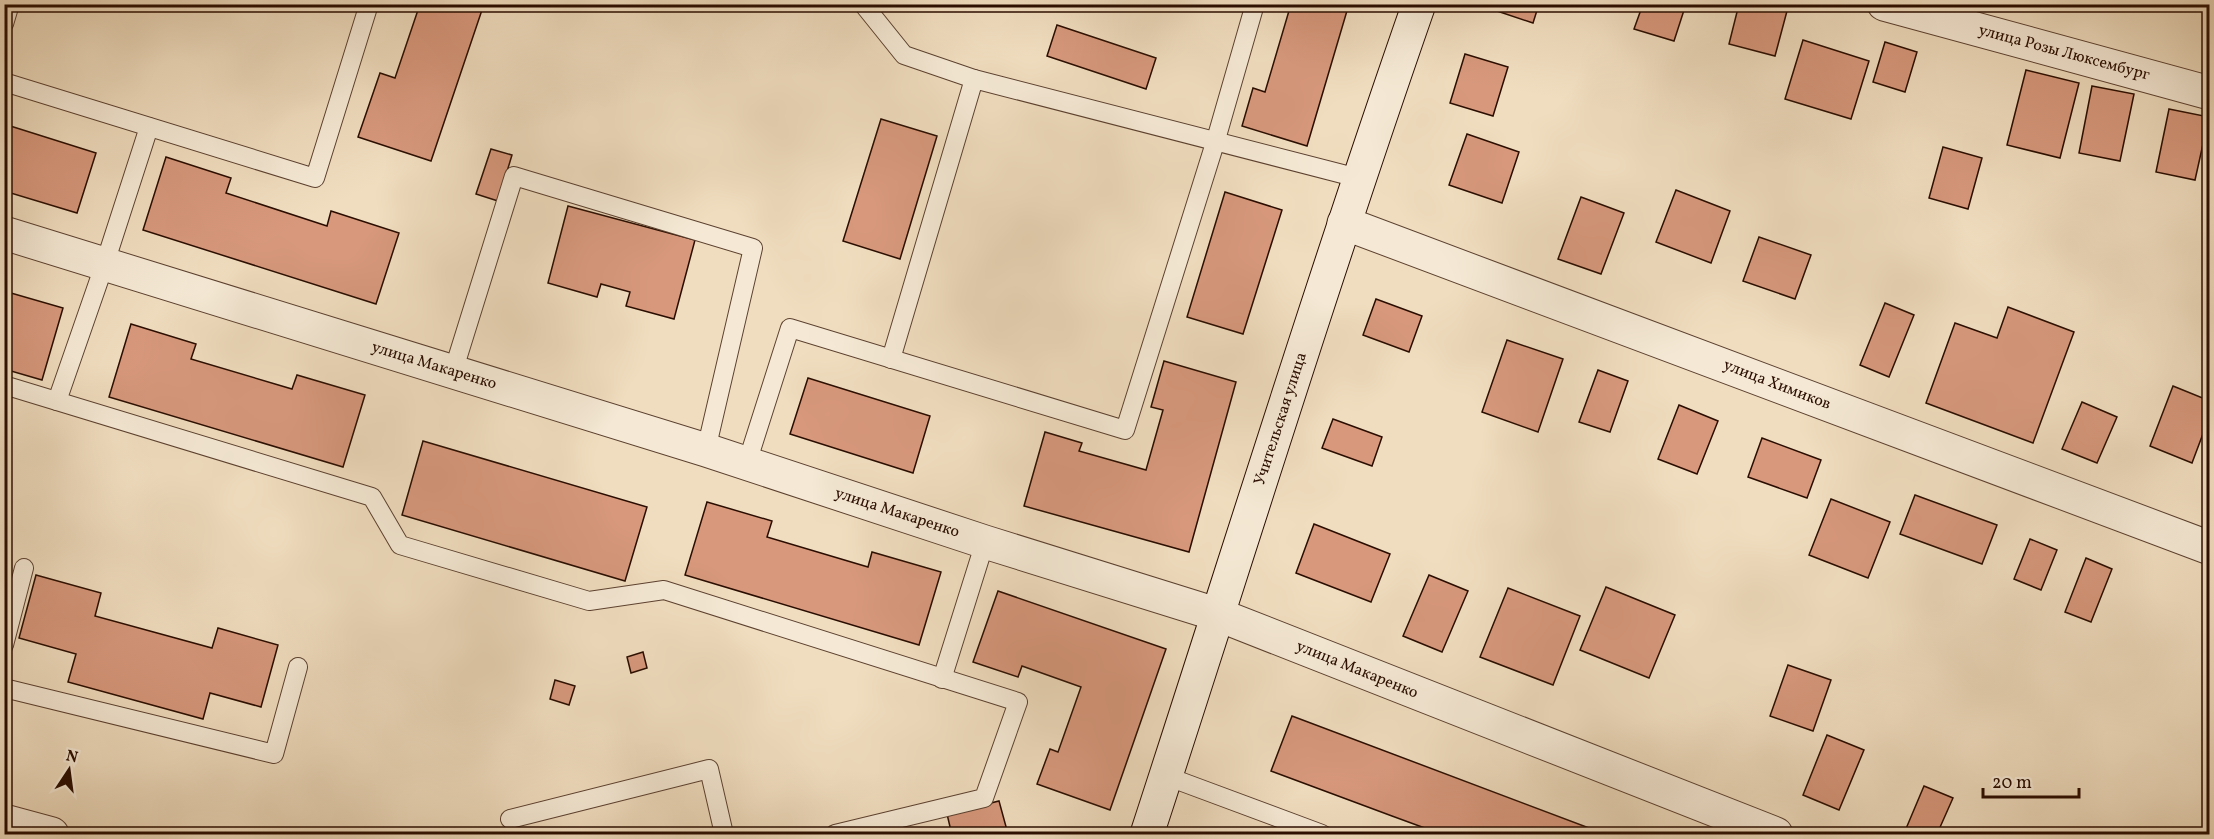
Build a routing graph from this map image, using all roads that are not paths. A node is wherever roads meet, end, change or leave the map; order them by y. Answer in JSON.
{"nodes":[{"id":1,"x":10,"y":4,"type":"edge"},
{"id":2,"x":369,"y":4,"type":"edge"},
{"id":3,"x":863,"y":4,"type":"edge"},
{"id":4,"x":1255,"y":4,"type":"edge"},
{"id":5,"x":1419,"y":4,"type":"edge"},
{"id":6,"x":1884,"y":4,"type":"edge"},
{"id":7,"x":4,"y":24,"type":"edge"},
{"id":8,"x":974,"y":79,"type":"junction"},
{"id":9,"x":4,"y":82,"type":"edge"},
{"id":10,"x":2210,"y":93,"type":"edge"},
{"id":11,"x":149,"y":127,"type":"junction"},
{"id":12,"x":1215,"y":143,"type":"junction"},
{"id":13,"x":1358,"y":178,"type":"junction"},
{"id":14,"x":1344,"y":223,"type":"junction"},
{"id":15,"x":4,"y":233,"type":"edge"},
{"id":16,"x":105,"y":263,"type":"junction"},
{"id":17,"x":891,"y":359,"type":"junction"},
{"id":18,"x":453,"y":372,"type":"junction"},
{"id":19,"x":4,"y":385,"type":"edge"},
{"id":20,"x":57,"y":401,"type":"junction"},
{"id":21,"x":706,"y":450,"type":"junction"},
{"id":22,"x":747,"y":464,"type":"junction"},
{"id":23,"x":985,"y":542,"type":"junction"},
{"id":24,"x":2210,"y":548,"type":"edge"},
{"id":25,"x":24,"y":568,"type":"dead end"},
{"id":26,"x":1219,"y":615,"type":"junction"},
{"id":27,"x":4,"y":645,"type":"edge"},
{"id":28,"x":298,"y":667,"type":"dead end"},
{"id":29,"x":942,"y":679,"type":"junction"},
{"id":30,"x":4,"y":688,"type":"edge"},
{"id":31,"x":1166,"y":776,"type":"junction"},
{"id":32,"x":510,"y":819,"type":"dead end"},
{"id":33,"x":4,"y":821,"type":"edge"},
{"id":34,"x":52,"y":834,"type":"edge"},
{"id":35,"x":724,"y":834,"type":"edge"},
{"id":36,"x":835,"y":834,"type":"edge"},
{"id":37,"x":1147,"y":834,"type":"edge"},
{"id":38,"x":1322,"y":834,"type":"edge"},
{"id":39,"x":1776,"y":834,"type":"edge"}],
"edges":[{"from":1,"to":7,"type":"lane"},
{"from":2,"to":11,"type":"lane"},
{"from":3,"to":8,"type":"lane"},
{"from":4,"to":12,"type":"lane"},
{"from":5,"to":13,"type":"street","name":"Учительская улица"},
{"from":6,"to":10,"type":"street","name":"улица Розы Люксембург"},
{"from":8,"to":12,"type":"lane"},
{"from":8,"to":17,"type":"lane"},
{"from":9,"to":11,"type":"lane"},
{"from":11,"to":16,"type":"lane"},
{"from":12,"to":13,"type":"lane"},
{"from":12,"to":17,"type":"lane"},
{"from":13,"to":14,"type":"street","name":"Учительская улица"},
{"from":14,"to":24,"type":"street","name":"улица Химиков"},
{"from":14,"to":26,"type":"street","name":"Учительская улица"},
{"from":15,"to":16,"type":"street","name":"улица Макаренко"},
{"from":16,"to":18,"type":"street","name":"улица Макаренко"},
{"from":16,"to":20,"type":"lane"},
{"from":17,"to":22,"type":"lane"},
{"from":18,"to":21,"type":"street","name":"улица Макаренко"},
{"from":18,"to":21,"type":"lane"},
{"from":19,"to":20,"type":"lane"},
{"from":20,"to":29,"type":"lane"},
{"from":21,"to":22,"type":"street","name":"улица Макаренко"},
{"from":22,"to":23,"type":"street","name":"улица Макаренко"},
{"from":23,"to":26,"type":"street","name":"улица Макаренко"},
{"from":23,"to":29,"type":"lane"},
{"from":25,"to":27,"type":"lane"},
{"from":26,"to":31,"type":"street","name":"Учительская улица"},
{"from":26,"to":39,"type":"street","name":"улица Макаренко"},
{"from":28,"to":30,"type":"lane"},
{"from":29,"to":36,"type":"lane"},
{"from":31,"to":37,"type":"street","name":"Учительская улица"},
{"from":31,"to":38,"type":"lane"},
{"from":32,"to":35,"type":"lane"},
{"from":33,"to":34,"type":"street"}]}
